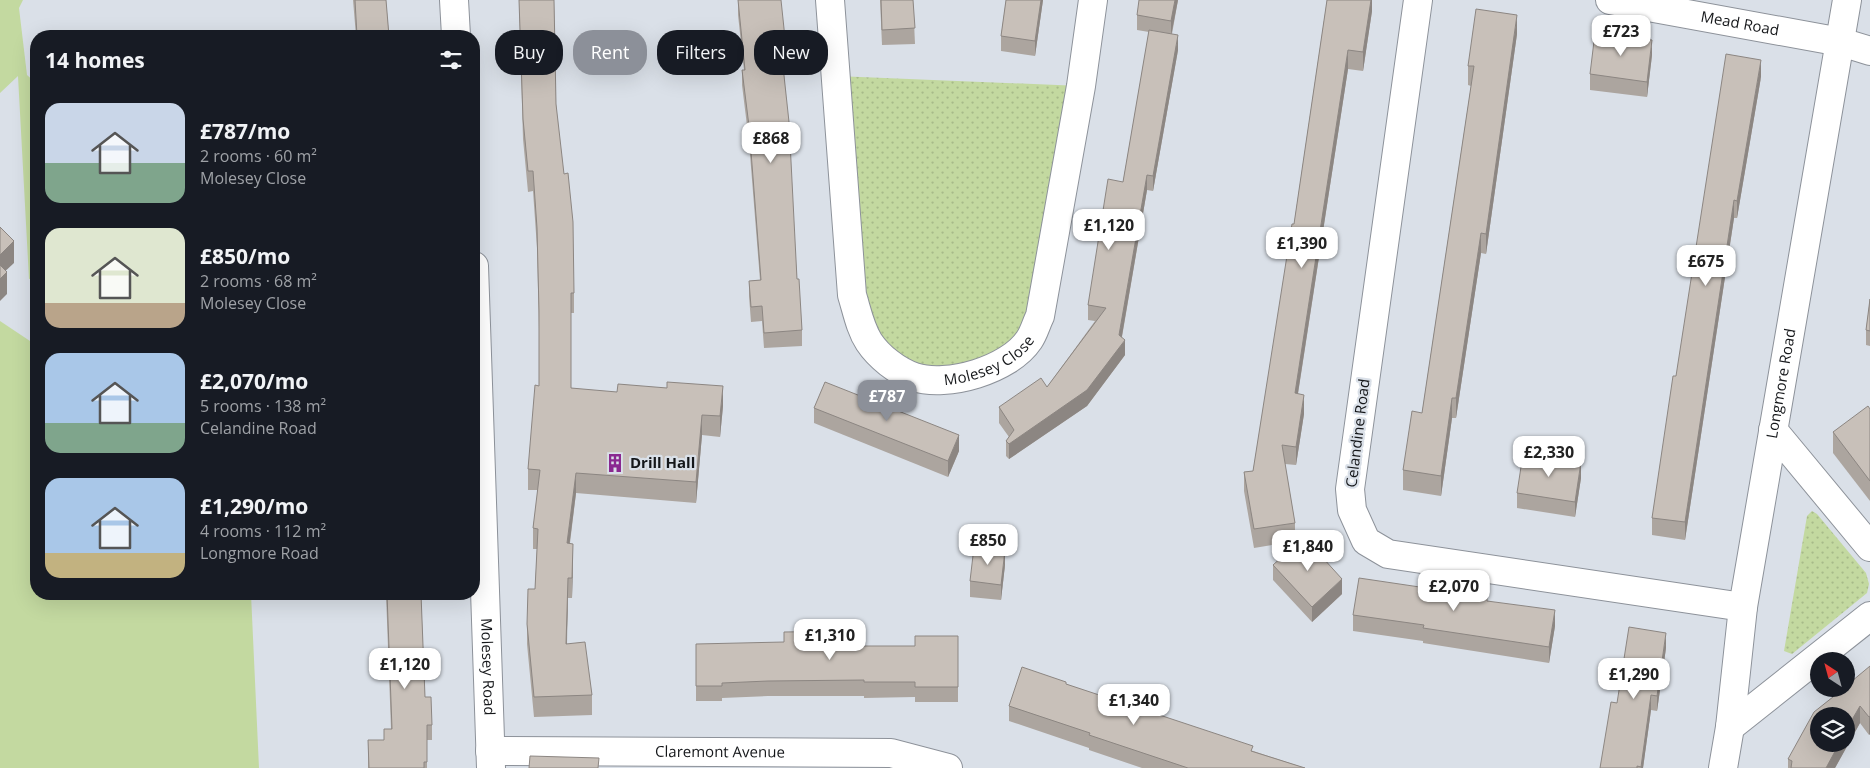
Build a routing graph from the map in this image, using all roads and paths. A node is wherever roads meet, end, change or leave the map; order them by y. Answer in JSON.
{"nodes":[{"id":1,"x":454,"y":0,"type":"edge"},
{"id":2,"x":830,"y":0,"type":"edge"},
{"id":3,"x":1094,"y":0,"type":"edge"},
{"id":4,"x":1418,"y":0,"type":"edge"},
{"id":5,"x":1610,"y":0,"type":"edge"},
{"id":6,"x":1847,"y":0,"type":"edge"},
{"id":7,"x":456,"y":30,"type":"edge"},
{"id":8,"x":1841,"y":42,"type":"junction"},
{"id":9,"x":1870,"y":51,"type":"edge"},
{"id":10,"x":1773,"y":430,"type":"junction"},
{"id":11,"x":480,"y":440,"type":"edge"},
{"id":12,"x":1870,"y":546,"type":"edge"},
{"id":13,"x":1743,"y":607,"type":"junction"},
{"id":14,"x":1870,"y":616,"type":"edge"},
{"id":15,"x":1730,"y":727,"type":"junction"},
{"id":16,"x":491,"y":760,"type":"edge"},
{"id":17,"x":891,"y":761,"type":"edge"},
{"id":18,"x":948,"y":768,"type":"edge"},
{"id":19,"x":1723,"y":768,"type":"edge"}],
"edges":[{"from":1,"to":7,"type":"street"},
{"from":2,"to":3,"type":"street","name":"Molesey Close"},
{"from":4,"to":13,"type":"street","name":"Celandine Road"},
{"from":5,"to":8,"type":"street","name":"Mead Road"},
{"from":6,"to":8,"type":"street","name":"Longmore Road"},
{"from":8,"to":9,"type":"street","name":"Mead Road"},
{"from":8,"to":10,"type":"street","name":"Longmore Road"},
{"from":10,"to":12,"type":"street"},
{"from":10,"to":13,"type":"street","name":"Longmore Road"},
{"from":11,"to":16,"type":"street","name":"Molesey Road"},
{"from":13,"to":15,"type":"street","name":"Longmore Road"},
{"from":14,"to":15,"type":"street"},
{"from":15,"to":19,"type":"street","name":"Longmore Road"},
{"from":16,"to":17,"type":"street","name":"Claremont Avenue"},
{"from":17,"to":18,"type":"street","name":"Claremont Avenue"}]}
